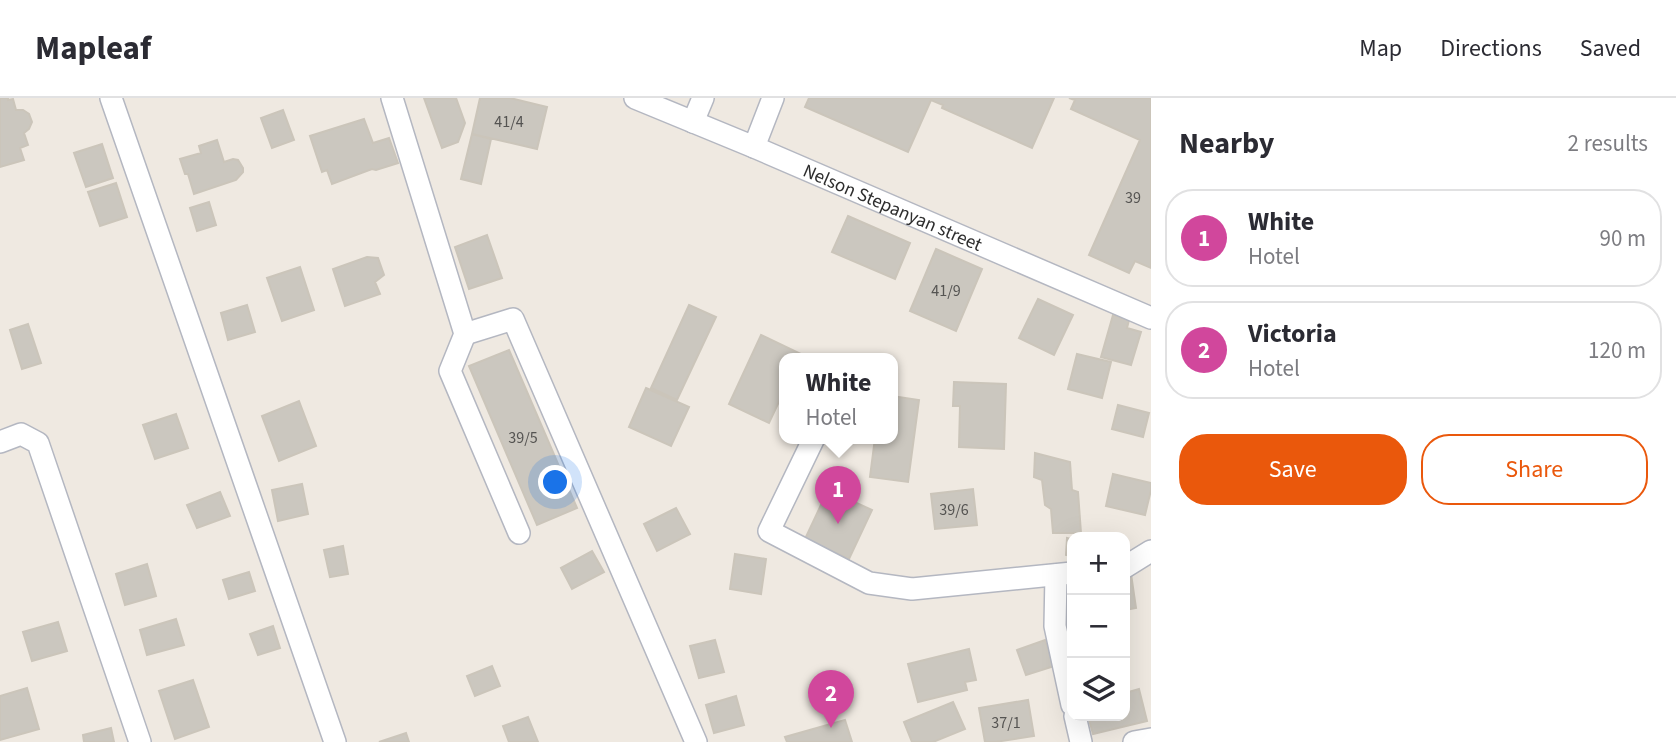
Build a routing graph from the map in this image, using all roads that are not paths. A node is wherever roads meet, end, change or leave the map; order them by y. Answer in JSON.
{"nodes":[{"id":1,"x":111,"y":98,"type":"edge"},
{"id":2,"x":392,"y":98,"type":"edge"},
{"id":3,"x":635,"y":98,"type":"edge"},
{"id":4,"x":703,"y":98,"type":"edge"},
{"id":5,"x":773,"y":98,"type":"edge"},
{"id":6,"x":693,"y":122,"type":"junction"},
{"id":7,"x":754,"y":147,"type":"junction"},
{"id":8,"x":1151,"y":318,"type":"edge"},
{"id":9,"x":466,"y":334,"type":"junction"},
{"id":10,"x":0,"y":442,"type":"edge"},
{"id":11,"x":811,"y":444,"type":"edge"},
{"id":12,"x":519,"y":533,"type":"dead end"},
{"id":13,"x":1151,"y":551,"type":"edge"},
{"id":14,"x":1130,"y":564,"type":"edge"},
{"id":15,"x":1064,"y":574,"type":"edge"},
{"id":16,"x":1067,"y":682,"type":"edge"},
{"id":17,"x":1076,"y":721,"type":"edge"},
{"id":18,"x":1151,"y":738,"type":"edge"},
{"id":19,"x":140,"y":742,"type":"edge"},
{"id":20,"x":335,"y":742,"type":"edge"},
{"id":21,"x":696,"y":742,"type":"edge"},
{"id":22,"x":1081,"y":742,"type":"edge"},
{"id":23,"x":1133,"y":742,"type":"edge"}],
"edges":[{"from":1,"to":20,"type":"street"},
{"from":2,"to":9,"type":"street"},
{"from":3,"to":6,"type":"street","name":"Nelson Stepanyan street"},
{"from":4,"to":6,"type":"street"},
{"from":5,"to":7,"type":"street"},
{"from":6,"to":7,"type":"street","name":"Nelson Stepanyan street"},
{"from":7,"to":8,"type":"street","name":"Nelson Stepanyan street"},
{"from":9,"to":12,"type":"street"},
{"from":9,"to":21,"type":"street"},
{"from":10,"to":19,"type":"street"},
{"from":11,"to":15,"type":"street"},
{"from":13,"to":14,"type":"street"},
{"from":15,"to":16,"type":"street"},
{"from":17,"to":22,"type":"street"},
{"from":18,"to":23,"type":"street"}]}
